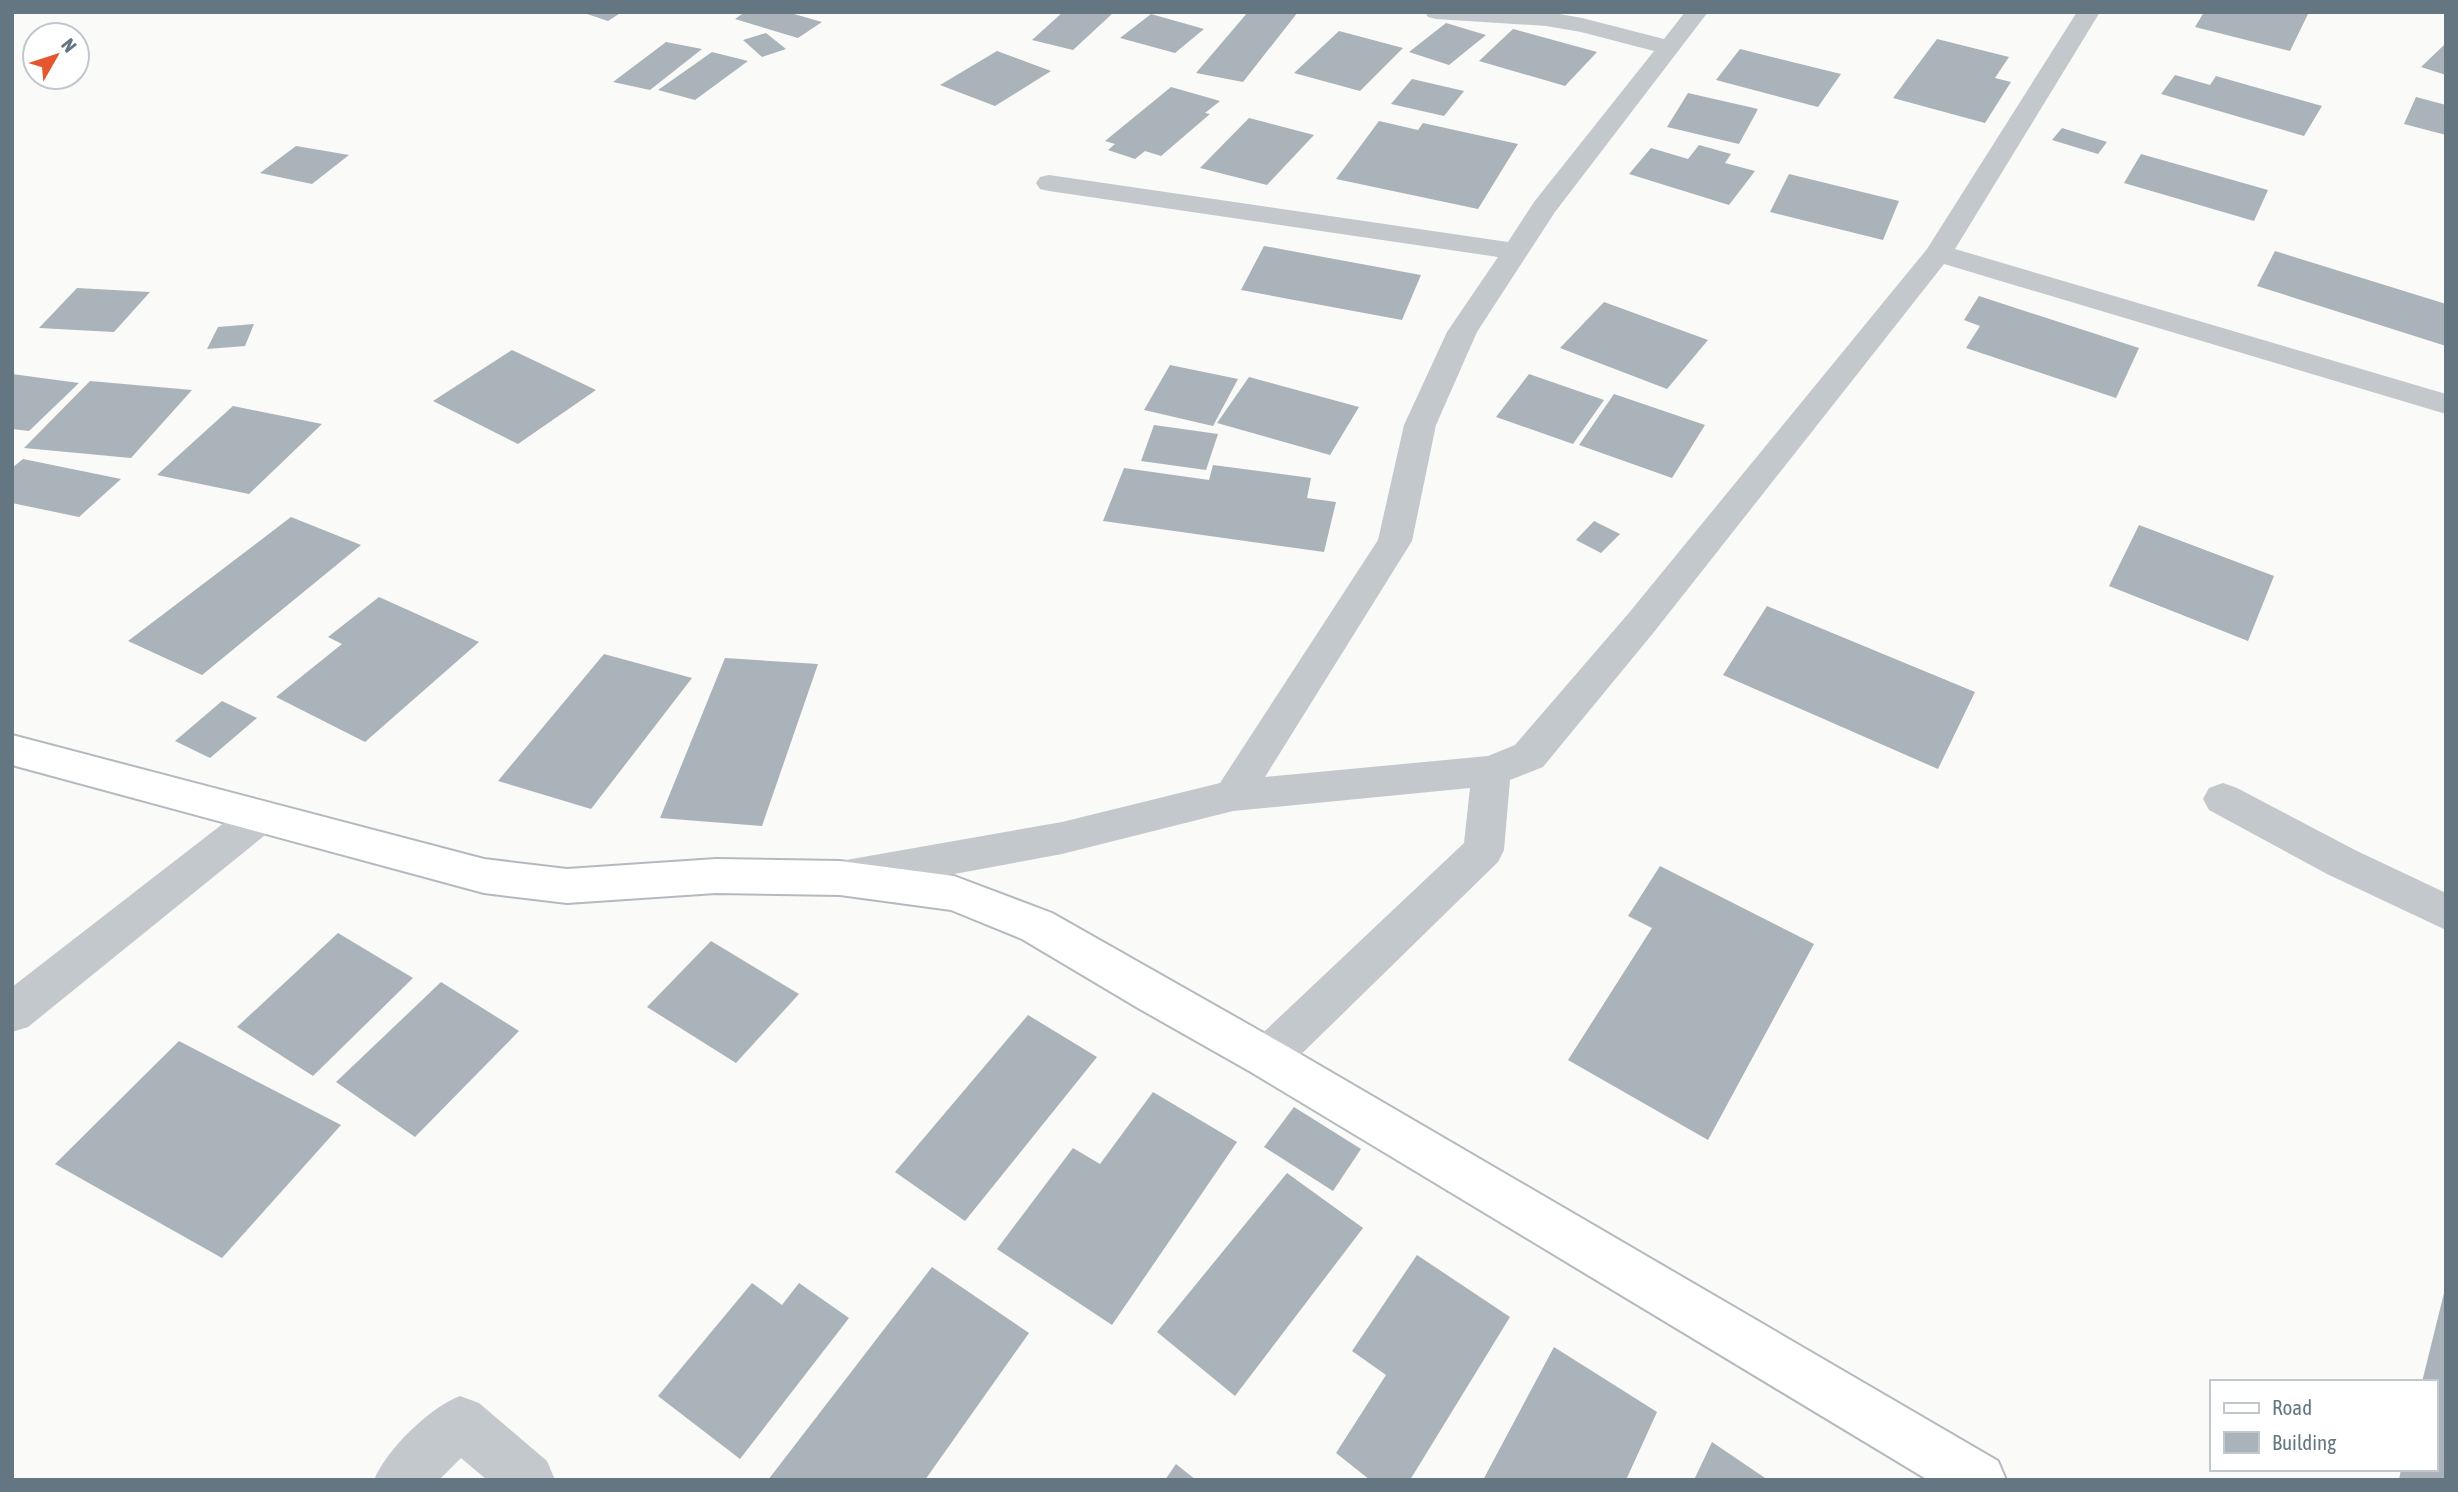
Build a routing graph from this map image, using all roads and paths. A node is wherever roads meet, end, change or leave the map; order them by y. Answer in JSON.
{"nodes":[{"id":1,"x":1436,"y":12,"type":"edge"},
{"id":2,"x":1697,"y":12,"type":"edge"},
{"id":3,"x":2089,"y":12,"type":"edge"},
{"id":4,"x":1670,"y":48,"type":"junction"},
{"id":5,"x":1049,"y":183,"type":"dead end"},
{"id":6,"x":1515,"y":251,"type":"junction"},
{"id":7,"x":1938,"y":253,"type":"junction"},
{"id":8,"x":2446,"y":404,"type":"edge"},
{"id":9,"x":12,"y":750,"type":"edge"},
{"id":10,"x":1490,"y":771,"type":"junction"},
{"id":11,"x":1233,"y":795,"type":"junction"},
{"id":12,"x":2223,"y":799,"type":"dead end"},
{"id":13,"x":261,"y":816,"type":"junction"},
{"id":14,"x":840,"y":878,"type":"junction"},
{"id":15,"x":2446,"y":914,"type":"edge"},
{"id":16,"x":12,"y":1013,"type":"edge"},
{"id":17,"x":1267,"y":1058,"type":"junction"},
{"id":18,"x":401,"y":1480,"type":"edge"},
{"id":19,"x":528,"y":1480,"type":"edge"},
{"id":20,"x":1979,"y":1480,"type":"edge"}],
"edges":[{"from":1,"to":4,"type":"street"},
{"from":2,"to":4,"type":"street"},
{"from":3,"to":7,"type":"street"},
{"from":4,"to":6,"type":"street"},
{"from":5,"to":6,"type":"street"},
{"from":6,"to":11,"type":"street"},
{"from":7,"to":8,"type":"street"},
{"from":7,"to":10,"type":"street"},
{"from":9,"to":13,"type":"street"},
{"from":10,"to":11,"type":"street"},
{"from":10,"to":17,"type":"street"},
{"from":11,"to":14,"type":"street"},
{"from":12,"to":15,"type":"street"},
{"from":13,"to":14,"type":"street"},
{"from":13,"to":16,"type":"street"},
{"from":14,"to":17,"type":"street"},
{"from":17,"to":20,"type":"street"},
{"from":18,"to":19,"type":"street"}]}
